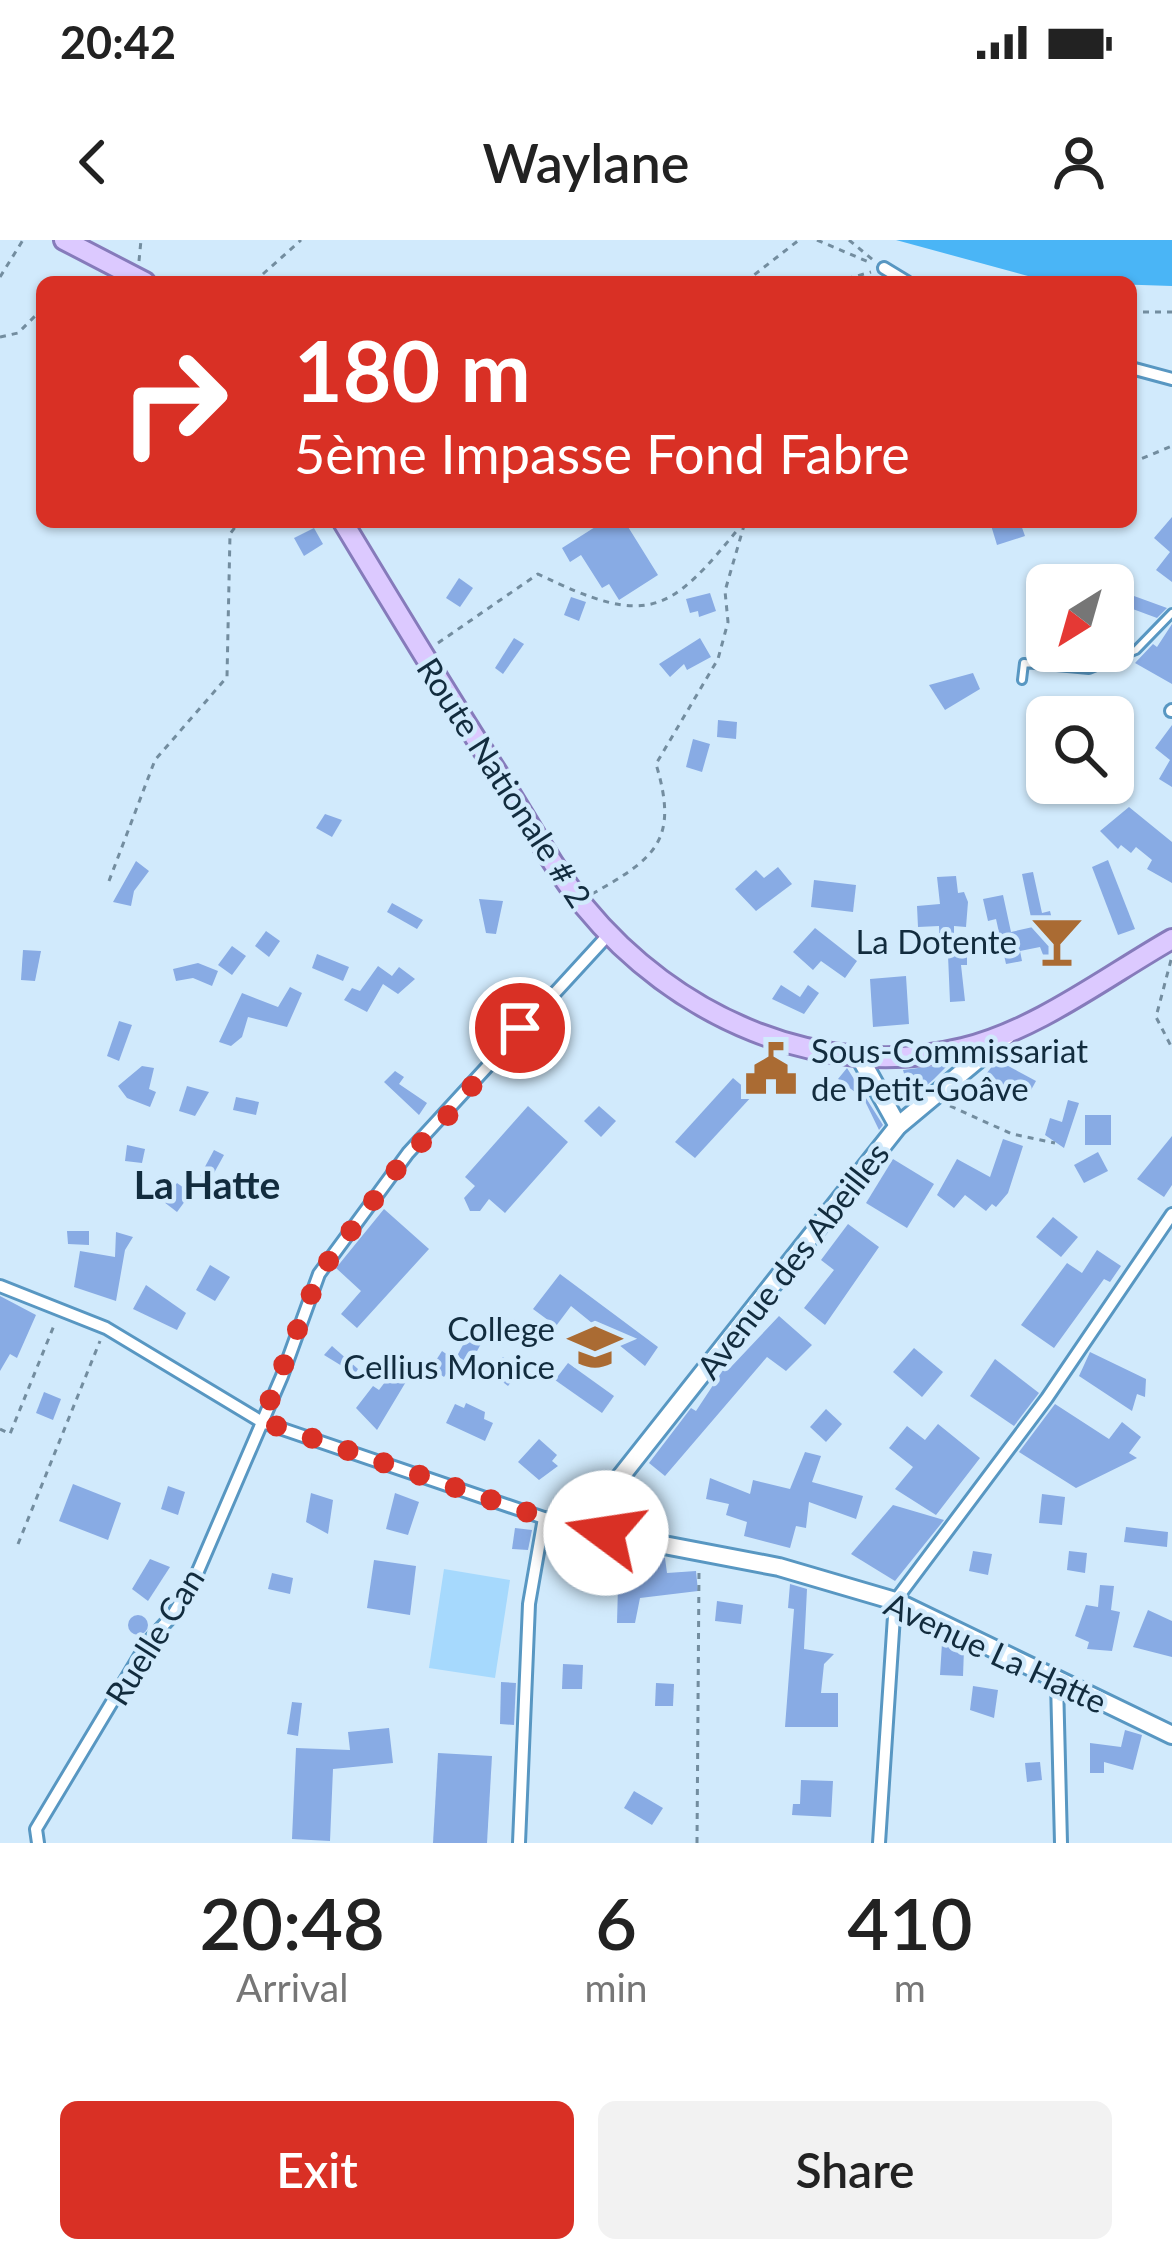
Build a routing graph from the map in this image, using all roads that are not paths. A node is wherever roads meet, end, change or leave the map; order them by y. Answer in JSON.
{"nodes":[{"id":1,"x":64,"y":240,"type":"edge"},
{"id":2,"x":884,"y":268,"type":"road end"},
{"id":3,"x":134,"y":276,"type":"edge"},
{"id":4,"x":897,"y":276,"type":"edge"},
{"id":5,"x":1137,"y":370,"type":"edge"},
{"id":6,"x":1172,"y":379,"type":"edge"},
{"id":7,"x":347,"y":528,"type":"edge"},
{"id":8,"x":1172,"y":613,"type":"edge"},
{"id":9,"x":1022,"y":680,"type":"dead end"},
{"id":10,"x":609,"y":934,"type":"junction"},
{"id":11,"x":1172,"y":939,"type":"edge"},
{"id":12,"x":1019,"y":1026,"type":"junction"},
{"id":13,"x":859,"y":1056,"type":"junction"},
{"id":14,"x":898,"y":1126,"type":"junction"},
{"id":15,"x":1172,"y":1214,"type":"edge"},
{"id":16,"x":0,"y":1286,"type":"edge"},
{"id":17,"x":262,"y":1421,"type":"junction"},
{"id":18,"x":633,"y":1461,"type":"junction"},
{"id":19,"x":604,"y":1496,"type":"junction"},
{"id":20,"x":637,"y":1509,"type":"junction"},
{"id":21,"x":546,"y":1518,"type":"junction"},
{"id":22,"x":614,"y":1535,"type":"junction"},
{"id":23,"x":677,"y":1544,"type":"junction"},
{"id":24,"x":896,"y":1600,"type":"junction"},
{"id":25,"x":1057,"y":1682,"type":"junction"},
{"id":26,"x":1172,"y":1735,"type":"edge"},
{"id":27,"x":38,"y":1843,"type":"edge"},
{"id":28,"x":519,"y":1843,"type":"edge"},
{"id":29,"x":879,"y":1843,"type":"edge"},
{"id":30,"x":1060,"y":1843,"type":"edge"}],
"edges":[{"from":1,"to":3,"type":"main road"},
{"from":2,"to":4,"type":"street"},
{"from":5,"to":6,"type":"street"},
{"from":7,"to":10,"type":"main road","name":"Route Nationale # 2"},
{"from":8,"to":9,"type":"lane"},
{"from":10,"to":13,"type":"main road","name":"Route Nationale # 2"},
{"from":10,"to":17,"type":"street","name":"Ruelle Can"},
{"from":11,"to":12,"type":"main road","name":"Route Nationale # 2"},
{"from":12,"to":13,"type":"main road","name":"Route Nationale # 2"},
{"from":12,"to":14,"type":"street","name":"Avenue des Abeilles"},
{"from":13,"to":14,"type":"street"},
{"from":14,"to":18,"type":"street","name":"Avenue des Abeilles"},
{"from":15,"to":24,"type":"street"},
{"from":16,"to":17,"type":"street"},
{"from":17,"to":21,"type":"street"},
{"from":17,"to":27,"type":"street","name":"Ruelle Can"},
{"from":18,"to":19,"type":"street","name":"Avenue des Abeilles"},
{"from":18,"to":20,"type":"street"},
{"from":19,"to":20,"type":"street"},
{"from":19,"to":21,"type":"street"},
{"from":19,"to":22,"type":"street"},
{"from":20,"to":22,"type":"street"},
{"from":20,"to":23,"type":"street","name":"Avenue La Hatte"},
{"from":21,"to":22,"type":"street"},
{"from":21,"to":28,"type":"street"},
{"from":22,"to":23,"type":"street","name":"Avenue La Hatte"},
{"from":23,"to":24,"type":"street","name":"Avenue La Hatte"},
{"from":24,"to":25,"type":"street","name":"Avenue La Hatte"},
{"from":24,"to":29,"type":"street"},
{"from":25,"to":26,"type":"street","name":"Avenue La Hatte"},
{"from":25,"to":30,"type":"street"}]}
